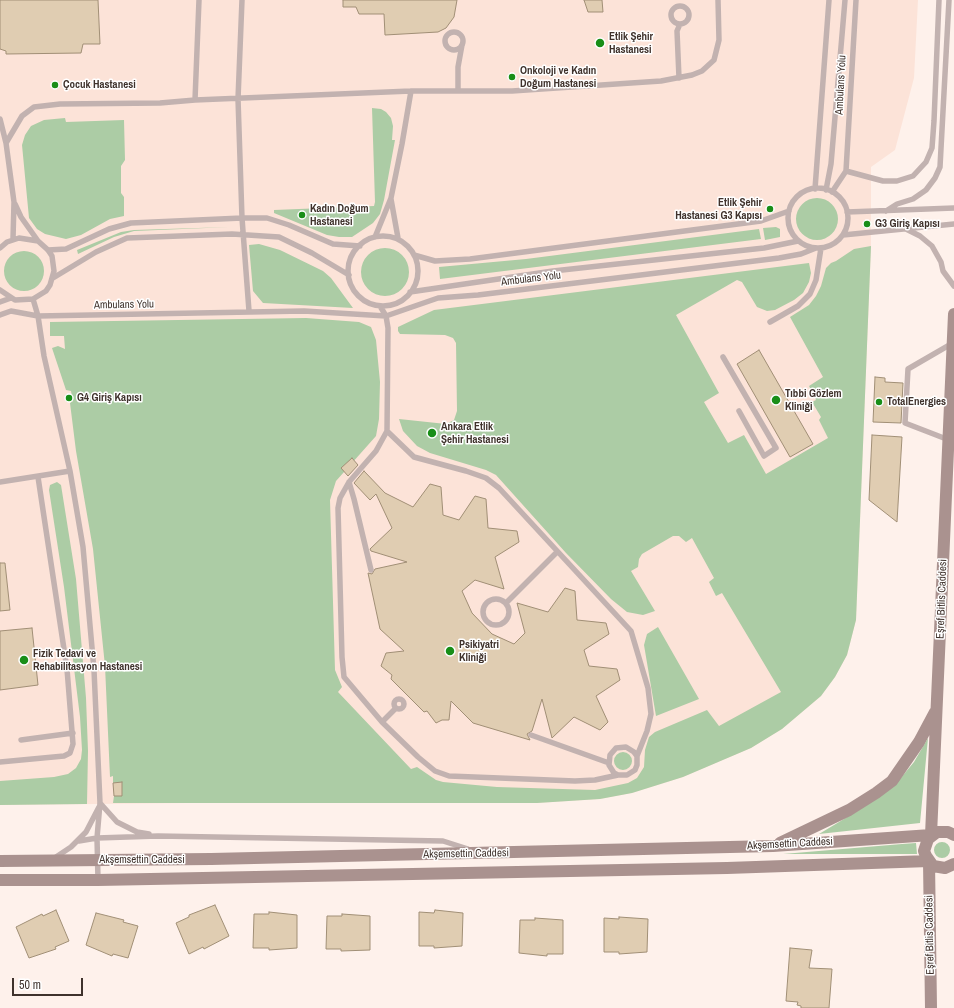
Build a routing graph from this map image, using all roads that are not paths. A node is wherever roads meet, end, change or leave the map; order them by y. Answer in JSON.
{"nodes":[{"id":1,"x":199,"y":0,"type":"edge"},
{"id":2,"x":242,"y":0,"type":"edge"},
{"id":3,"x":718,"y":0,"type":"edge"},
{"id":4,"x":829,"y":0,"type":"edge"},
{"id":5,"x":845,"y":0,"type":"edge"},
{"id":6,"x":856,"y":0,"type":"edge"},
{"id":7,"x":939,"y":0,"type":"edge"},
{"id":8,"x":950,"y":0,"type":"edge"},
{"id":9,"x":680,"y":24,"type":"dead end"},
{"id":10,"x":462,"y":45,"type":"dead end"},
{"id":11,"x":679,"y":78,"type":"junction"},
{"id":12,"x":458,"y":90,"type":"junction"},
{"id":13,"x":411,"y":91,"type":"junction"},
{"id":14,"x":238,"y":99,"type":"junction"},
{"id":15,"x":195,"y":100,"type":"junction"},
{"id":16,"x":0,"y":119,"type":"edge"},
{"id":17,"x":6,"y":143,"type":"junction"},
{"id":18,"x":846,"y":171,"type":"junction"},
{"id":19,"x":815,"y":189,"type":"junction"},
{"id":20,"x":829,"y":191,"type":"junction"},
{"id":21,"x":391,"y":198,"type":"junction"},
{"id":22,"x":14,"y":202,"type":"junction"},
{"id":23,"x":954,"y":208,"type":"edge"},
{"id":24,"x":789,"y":212,"type":"junction"},
{"id":25,"x":847,"y":212,"type":"junction"},
{"id":26,"x":886,"y":212,"type":"junction"},
{"id":27,"x":242,"y":218,"type":"junction"},
{"id":28,"x":954,"y":224,"type":"edge"},
{"id":29,"x":904,"y":228,"type":"junction"},
{"id":30,"x":243,"y":234,"type":"junction"},
{"id":31,"x":843,"y":235,"type":"junction"},
{"id":32,"x":375,"y":237,"type":"junction"},
{"id":33,"x":398,"y":238,"type":"junction"},
{"id":34,"x":13,"y":239,"type":"junction"},
{"id":35,"x":38,"y":241,"type":"junction"},
{"id":36,"x":798,"y":241,"type":"junction"},
{"id":37,"x":360,"y":246,"type":"junction"},
{"id":38,"x":0,"y":248,"type":"edge"},
{"id":39,"x":818,"y":248,"type":"junction"},
{"id":40,"x":48,"y":250,"type":"junction"},
{"id":41,"x":414,"y":255,"type":"junction"},
{"id":42,"x":349,"y":275,"type":"junction"},
{"id":43,"x":53,"y":278,"type":"junction"},
{"id":44,"x":954,"y":286,"type":"edge"},
{"id":45,"x":0,"y":290,"type":"edge"},
{"id":46,"x":410,"y":292,"type":"junction"},
{"id":47,"x":11,"y":298,"type":"junction"},
{"id":48,"x":33,"y":299,"type":"junction"},
{"id":49,"x":0,"y":302,"type":"edge"},
{"id":50,"x":380,"y":306,"type":"junction"},
{"id":51,"x":249,"y":311,"type":"junction"},
{"id":52,"x":954,"y":314,"type":"edge"},
{"id":53,"x":0,"y":315,"type":"edge"},
{"id":54,"x":38,"y":316,"type":"junction"},
{"id":55,"x":386,"y":316,"type":"junction"},
{"id":56,"x":770,"y":322,"type":"dead end"},
{"id":57,"x":953,"y":342,"type":"junction"},
{"id":58,"x":723,"y":357,"type":"dead end"},
{"id":59,"x":739,"y":411,"type":"dead end"},
{"id":60,"x":387,"y":431,"type":"junction"},
{"id":61,"x":949,"y":440,"type":"junction"},
{"id":62,"x":70,"y":471,"type":"junction"},
{"id":63,"x":38,"y":478,"type":"junction"},
{"id":64,"x":0,"y":482,"type":"edge"},
{"id":65,"x":348,"y":482,"type":"junction"},
{"id":66,"x":557,"y":552,"type":"junction"},
{"id":67,"x":371,"y":570,"type":"dead end"},
{"id":68,"x":506,"y":603,"type":"junction"},
{"id":69,"x":937,"y":707,"type":"junction"},
{"id":70,"x":396,"y":708,"type":"dead end"},
{"id":71,"x":382,"y":722,"type":"junction"},
{"id":72,"x":73,"y":733,"type":"junction"},
{"id":73,"x":531,"y":736,"type":"dead end"},
{"id":74,"x":21,"y":740,"type":"dead end"},
{"id":75,"x":637,"y":756,"type":"junction"},
{"id":76,"x":0,"y":762,"type":"edge"},
{"id":77,"x":608,"y":763,"type":"junction"},
{"id":78,"x":618,"y":775,"type":"junction"},
{"id":79,"x":100,"y":803,"type":"junction"},
{"id":80,"x":932,"y":835,"type":"junction"},
{"id":81,"x":954,"y":835,"type":"edge"},
{"id":82,"x":158,"y":836,"type":"junction"},
{"id":83,"x":97,"y":838,"type":"junction"},
{"id":84,"x":79,"y":841,"type":"junction"},
{"id":85,"x":773,"y":846,"type":"junction"},
{"id":86,"x":484,"y":854,"type":"junction"},
{"id":87,"x":97,"y":860,"type":"junction"},
{"id":88,"x":0,"y":861,"type":"edge"},
{"id":89,"x":51,"y":861,"type":"junction"},
{"id":90,"x":929,"y":862,"type":"junction"},
{"id":91,"x":954,"y":864,"type":"edge"},
{"id":92,"x":0,"y":880,"type":"edge"},
{"id":93,"x":98,"y":880,"type":"junction"},
{"id":94,"x":931,"y":1008,"type":"edge"}],
"edges":[{"from":1,"to":15,"type":"lane"},
{"from":2,"to":14,"type":"lane"},
{"from":3,"to":11,"type":"lane"},
{"from":4,"to":19,"type":"lane"},
{"from":5,"to":20,"type":"lane"},
{"from":6,"to":18,"type":"lane","name":"Ambulans Yolu"},
{"from":7,"to":18,"type":"lane"},
{"from":8,"to":26,"type":"lane"},
{"from":9,"to":11,"type":"lane"},
{"from":10,"to":12,"type":"lane"},
{"from":11,"to":12,"type":"lane"},
{"from":12,"to":13,"type":"lane"},
{"from":13,"to":14,"type":"lane"},
{"from":13,"to":21,"type":"lane"},
{"from":14,"to":15,"type":"lane"},
{"from":14,"to":27,"type":"lane"},
{"from":15,"to":17,"type":"lane"},
{"from":16,"to":17,"type":"lane"},
{"from":17,"to":22,"type":"lane"},
{"from":18,"to":20,"type":"lane"},
{"from":19,"to":20,"type":"lane"},
{"from":19,"to":24,"type":"lane"},
{"from":20,"to":25,"type":"lane"},
{"from":21,"to":32,"type":"lane"},
{"from":21,"to":33,"type":"lane"},
{"from":22,"to":34,"type":"lane"},
{"from":22,"to":35,"type":"lane"},
{"from":23,"to":26,"type":"lane"},
{"from":24,"to":36,"type":"lane"},
{"from":24,"to":41,"type":"lane"},
{"from":25,"to":26,"type":"lane"},
{"from":25,"to":31,"type":"lane"},
{"from":27,"to":30,"type":"lane"},
{"from":27,"to":37,"type":"lane"},
{"from":27,"to":40,"type":"lane"},
{"from":28,"to":29,"type":"lane"},
{"from":29,"to":31,"type":"lane"},
{"from":29,"to":44,"type":"lane"},
{"from":30,"to":42,"type":"lane"},
{"from":30,"to":43,"type":"lane"},
{"from":30,"to":51,"type":"lane"},
{"from":31,"to":39,"type":"lane"},
{"from":32,"to":33,"type":"lane"},
{"from":32,"to":37,"type":"lane"},
{"from":33,"to":41,"type":"lane"},
{"from":34,"to":35,"type":"lane"},
{"from":34,"to":38,"type":"lane"},
{"from":35,"to":40,"type":"lane"},
{"from":36,"to":39,"type":"lane"},
{"from":36,"to":46,"type":"lane"},
{"from":37,"to":42,"type":"lane"},
{"from":39,"to":55,"type":"lane","name":"Ambulans Yolu"},
{"from":39,"to":56,"type":"lane"},
{"from":40,"to":43,"type":"lane"},
{"from":41,"to":46,"type":"lane"},
{"from":42,"to":50,"type":"lane"},
{"from":43,"to":48,"type":"lane"},
{"from":45,"to":47,"type":"lane"},
{"from":46,"to":50,"type":"lane"},
{"from":47,"to":48,"type":"lane"},
{"from":47,"to":49,"type":"lane"},
{"from":48,"to":54,"type":"lane"},
{"from":50,"to":55,"type":"lane"},
{"from":51,"to":54,"type":"lane","name":"Ambulans Yolu"},
{"from":51,"to":55,"type":"lane","name":"Ambulans Yolu"},
{"from":52,"to":57,"type":"main road","name":"Eşref Bitlis Caddesi"},
{"from":53,"to":54,"type":"lane","name":"Ambulans Yolu"},
{"from":54,"to":62,"type":"lane"},
{"from":55,"to":60,"type":"lane"},
{"from":57,"to":61,"type":"main road","name":"Eşref Bitlis Caddesi"},
{"from":57,"to":61,"type":"lane"},
{"from":58,"to":59,"type":"lane"},
{"from":60,"to":65,"type":"lane"},
{"from":60,"to":66,"type":"lane"},
{"from":61,"to":69,"type":"main road","name":"Eşref Bitlis Caddesi"},
{"from":62,"to":63,"type":"lane"},
{"from":62,"to":79,"type":"lane"},
{"from":63,"to":64,"type":"lane"},
{"from":63,"to":72,"type":"lane"},
{"from":65,"to":67,"type":"lane"},
{"from":65,"to":71,"type":"lane"},
{"from":66,"to":68,"type":"lane"},
{"from":66,"to":75,"type":"lane"},
{"from":68,"to":68,"type":"lane"},
{"from":69,"to":80,"type":"main road","name":"Eşref Bitlis Caddesi"},
{"from":69,"to":85,"type":"main road"},
{"from":70,"to":71,"type":"lane"},
{"from":71,"to":78,"type":"lane"},
{"from":72,"to":74,"type":"lane"},
{"from":72,"to":76,"type":"lane"},
{"from":73,"to":77,"type":"lane"},
{"from":75,"to":77,"type":"lane"},
{"from":75,"to":78,"type":"lane"},
{"from":77,"to":78,"type":"lane"},
{"from":79,"to":82,"type":"lane"},
{"from":79,"to":83,"type":"lane"},
{"from":79,"to":84,"type":"lane"},
{"from":80,"to":81,"type":"main road"},
{"from":80,"to":85,"type":"main road","name":"Akşemsettin Caddesi"},
{"from":80,"to":90,"type":"main road","name":"Eşref Bitlis Caddesi"},
{"from":82,"to":83,"type":"lane"},
{"from":82,"to":86,"type":"lane"},
{"from":83,"to":84,"type":"lane"},
{"from":83,"to":87,"type":"lane"},
{"from":84,"to":89,"type":"lane"},
{"from":85,"to":86,"type":"main road","name":"Akşemsettin Caddesi"},
{"from":86,"to":87,"type":"main road","name":"Akşemsettin Caddesi"},
{"from":87,"to":89,"type":"main road","name":"Akşemsettin Caddesi"},
{"from":87,"to":93,"type":"lane"},
{"from":88,"to":89,"type":"main road","name":"Akşemsettin Caddesi"},
{"from":90,"to":91,"type":"main road"},
{"from":90,"to":93,"type":"main road","name":"Akşemsettin Caddesi"},
{"from":90,"to":94,"type":"main road","name":"Eşref Bitlis Caddesi"},
{"from":92,"to":93,"type":"main road","name":"Akşemsettin Caddesi"}]}
